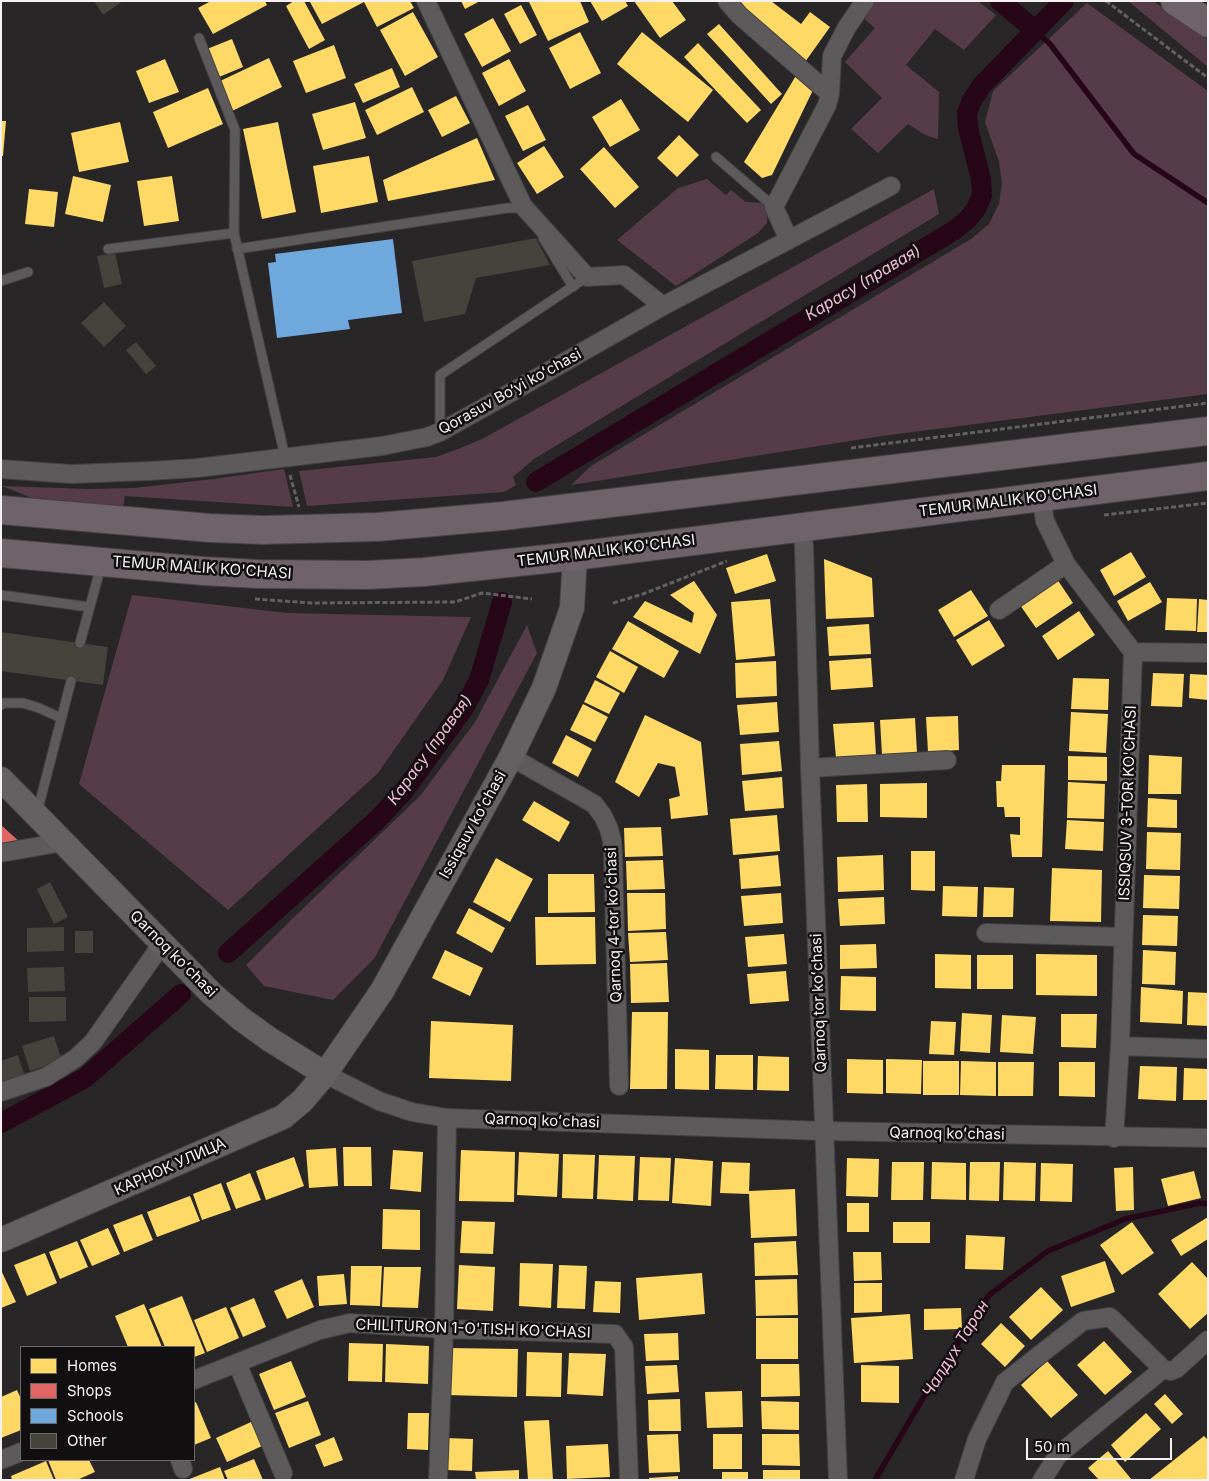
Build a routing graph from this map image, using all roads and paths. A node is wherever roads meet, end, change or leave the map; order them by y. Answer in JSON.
{"nodes":[{"id":1,"x":426,"y":1,"type":"edge"},
{"id":2,"x":727,"y":1,"type":"edge"},
{"id":3,"x":865,"y":1,"type":"edge"},
{"id":4,"x":1106,"y":1,"type":"edge"},
{"id":5,"x":1175,"y":1,"type":"edge"},
{"id":6,"x":1208,"y":23,"type":"edge"},
{"id":7,"x":199,"y":38,"type":"dead end"},
{"id":8,"x":1208,"y":78,"type":"edge"},
{"id":9,"x":830,"y":94,"type":"junction"},
{"id":10,"x":716,"y":157,"type":"dead end"},
{"id":11,"x":891,"y":186,"type":"dead end"},
{"id":12,"x":523,"y":206,"type":"junction"},
{"id":13,"x":774,"y":208,"type":"junction"},
{"id":14,"x":234,"y":233,"type":"junction"},
{"id":15,"x":789,"y":240,"type":"junction"},
{"id":16,"x":108,"y":249,"type":"dead end"},
{"id":17,"x":237,"y":249,"type":"junction"},
{"id":18,"x":28,"y":272,"type":"dead end"},
{"id":19,"x":1,"y":281,"type":"edge"},
{"id":20,"x":580,"y":282,"type":"junction"},
{"id":21,"x":663,"y":306,"type":"junction"},
{"id":22,"x":1208,"y":431,"type":"edge"},
{"id":23,"x":440,"y":432,"type":"junction"},
{"id":24,"x":285,"y":457,"type":"junction"},
{"id":25,"x":1,"y":469,"type":"edge"},
{"id":26,"x":1208,"y":476,"type":"edge"},
{"id":27,"x":1041,"y":496,"type":"junction"},
{"id":28,"x":1,"y":498,"type":"edge"},
{"id":29,"x":1208,"y":503,"type":"edge"},
{"id":30,"x":13,"y":511,"type":"edge"},
{"id":31,"x":1103,"y":515,"type":"dead end"},
{"id":32,"x":801,"y":526,"type":"junction"},
{"id":33,"x":1,"y":553,"type":"edge"},
{"id":34,"x":575,"y":556,"type":"junction"},
{"id":35,"x":734,"y":559,"type":"dead end"},
{"id":36,"x":102,"y":562,"type":"junction"},
{"id":37,"x":1066,"y":564,"type":"junction"},
{"id":38,"x":1,"y":595,"type":"edge"},
{"id":39,"x":613,"y":603,"type":"dead end"},
{"id":40,"x":89,"y":607,"type":"junction"},
{"id":41,"x":999,"y":610,"type":"dead end"},
{"id":42,"x":80,"y":643,"type":"dead end"},
{"id":43,"x":1132,"y":652,"type":"junction"},
{"id":44,"x":1208,"y":653,"type":"edge"},
{"id":45,"x":70,"y":681,"type":"dead end"},
{"id":46,"x":1,"y":705,"type":"edge"},
{"id":47,"x":61,"y":718,"type":"junction"},
{"id":48,"x":511,"y":757,"type":"junction"},
{"id":49,"x":947,"y":760,"type":"dead end"},
{"id":50,"x":810,"y":768,"type":"junction"},
{"id":51,"x":1,"y":779,"type":"edge"},
{"id":52,"x":37,"y":813,"type":"junction"},
{"id":53,"x":63,"y":842,"type":"junction"},
{"id":54,"x":1,"y":853,"type":"edge"},
{"id":55,"x":986,"y":933,"type":"dead end"},
{"id":56,"x":1123,"y":937,"type":"junction"},
{"id":57,"x":162,"y":944,"type":"junction"},
{"id":58,"x":1120,"y":1046,"type":"junction"},
{"id":59,"x":1208,"y":1049,"type":"edge"},
{"id":60,"x":325,"y":1074,"type":"junction"},
{"id":61,"x":619,"y":1086,"type":"dead end"},
{"id":62,"x":1,"y":1092,"type":"edge"},
{"id":63,"x":447,"y":1118,"type":"junction"},
{"id":64,"x":824,"y":1131,"type":"junction"},
{"id":65,"x":1114,"y":1138,"type":"junction"},
{"id":66,"x":1208,"y":1138,"type":"edge"},
{"id":67,"x":1,"y":1240,"type":"edge"},
{"id":68,"x":444,"y":1329,"type":"junction"},
{"id":69,"x":1208,"y":1340,"type":"edge"},
{"id":70,"x":238,"y":1363,"type":"junction"},
{"id":71,"x":1163,"y":1369,"type":"junction"},
{"id":72,"x":195,"y":1380,"type":"edge"},
{"id":73,"x":20,"y":1452,"type":"edge"},
{"id":74,"x":1,"y":1460,"type":"edge"},
{"id":75,"x":283,"y":1473,"type":"dead end"},
{"id":76,"x":438,"y":1479,"type":"edge"},
{"id":77,"x":629,"y":1480,"type":"edge"},
{"id":78,"x":838,"y":1480,"type":"edge"},
{"id":79,"x":964,"y":1480,"type":"edge"},
{"id":80,"x":1042,"y":1480,"type":"edge"}],
"edges":[{"from":1,"to":12,"type":"street"},
{"from":2,"to":9,"type":"street"},
{"from":3,"to":9,"type":"street"},
{"from":4,"to":8,"type":"path"},
{"from":5,"to":6,"type":"highway"},
{"from":7,"to":14,"type":"lane"},
{"from":9,"to":13,"type":"street"},
{"from":10,"to":13,"type":"lane"},
{"from":11,"to":15,"type":"street","name":"Qorasuv Bo‘yi koʻchasi"},
{"from":12,"to":17,"type":"lane"},
{"from":12,"to":20,"type":"street"},
{"from":13,"to":15,"type":"street"},
{"from":14,"to":16,"type":"lane"},
{"from":14,"to":17,"type":"lane"},
{"from":15,"to":21,"type":"street","name":"Qorasuv Bo‘yi koʻchasi"},
{"from":17,"to":24,"type":"lane"},
{"from":18,"to":19,"type":"lane"},
{"from":20,"to":21,"type":"street"},
{"from":20,"to":23,"type":"lane"},
{"from":21,"to":23,"type":"street","name":"Qorasuv Bo‘yi koʻchasi"},
{"from":22,"to":30,"type":"highway"},
{"from":23,"to":24,"type":"street","name":"Qorasuv Bo‘yi koʻchasi"},
{"from":24,"to":25,"type":"street","name":"Qorasuv Bo‘yi koʻchasi"},
{"from":26,"to":27,"type":"highway","name":"TEMUR MALIK KO'CHASI"},
{"from":27,"to":32,"type":"highway","name":"TEMUR MALIK KO'CHASI"},
{"from":27,"to":37,"type":"street"},
{"from":28,"to":30,"type":"highway"},
{"from":29,"to":31,"type":"path"},
{"from":32,"to":34,"type":"highway","name":"TEMUR MALIK KO'CHASI"},
{"from":32,"to":50,"type":"street","name":"Qarnoq tor koʻchasi"},
{"from":33,"to":36,"type":"highway","name":"TEMUR MALIK KO'CHASI"},
{"from":34,"to":36,"type":"highway","name":"TEMUR MALIK KO'CHASI"},
{"from":34,"to":48,"type":"street","name":"Issiqsuv koʻchasi"},
{"from":35,"to":39,"type":"path"},
{"from":36,"to":40,"type":"lane"},
{"from":37,"to":41,"type":"street"},
{"from":37,"to":43,"type":"street"},
{"from":38,"to":40,"type":"lane"},
{"from":40,"to":42,"type":"lane"},
{"from":43,"to":44,"type":"street"},
{"from":43,"to":56,"type":"street","name":"ISSIQSUV 3-TOR KO'CHASI"},
{"from":45,"to":47,"type":"lane"},
{"from":46,"to":47,"type":"lane"},
{"from":47,"to":52,"type":"lane"},
{"from":48,"to":60,"type":"street","name":"Issiqsuv koʻchasi"},
{"from":48,"to":61,"type":"street","name":"Qarnoq 4-tor koʻchasi"},
{"from":49,"to":50,"type":"street"},
{"from":50,"to":64,"type":"street","name":"Qarnoq tor koʻchasi"},
{"from":51,"to":52,"type":"street","name":"Qarnoq koʻchasi"},
{"from":52,"to":53,"type":"street","name":"Qarnoq koʻchasi"},
{"from":53,"to":54,"type":"street"},
{"from":53,"to":57,"type":"street","name":"Qarnoq koʻchasi"},
{"from":55,"to":56,"type":"street"},
{"from":56,"to":58,"type":"street","name":"ISSIQSUV 3-TOR KO'CHASI"},
{"from":57,"to":60,"type":"street","name":"Qarnoq koʻchasi"},
{"from":57,"to":62,"type":"street"},
{"from":58,"to":59,"type":"street"},
{"from":58,"to":65,"type":"street","name":"ISSIQSUV 3-TOR KO'CHASI"},
{"from":60,"to":63,"type":"street","name":"Qarnoq koʻchasi"},
{"from":60,"to":67,"type":"street","name":"КАРНОК УЛИЦА"},
{"from":63,"to":64,"type":"street","name":"Qarnoq koʻchasi"},
{"from":63,"to":68,"type":"street"},
{"from":64,"to":65,"type":"street","name":"Qarnoq koʻchasi"},
{"from":64,"to":78,"type":"street","name":"Qarnoq tor koʻchasi"},
{"from":65,"to":66,"type":"street","name":"Qarnoq koʻchasi"},
{"from":68,"to":70,"type":"street","name":"CHILITURON 1-O'TISH KO'CHASI"},
{"from":68,"to":76,"type":"street"},
{"from":68,"to":77,"type":"street","name":"CHILITURON 1-O'TISH KO'CHASI"},
{"from":69,"to":71,"type":"street"},
{"from":70,"to":72,"type":"street","name":"CHILITURON 1-O'TISH KO'CHASI"},
{"from":70,"to":75,"type":"street"},
{"from":71,"to":79,"type":"street"},
{"from":71,"to":80,"type":"street"},
{"from":73,"to":74,"type":"street"}]}
